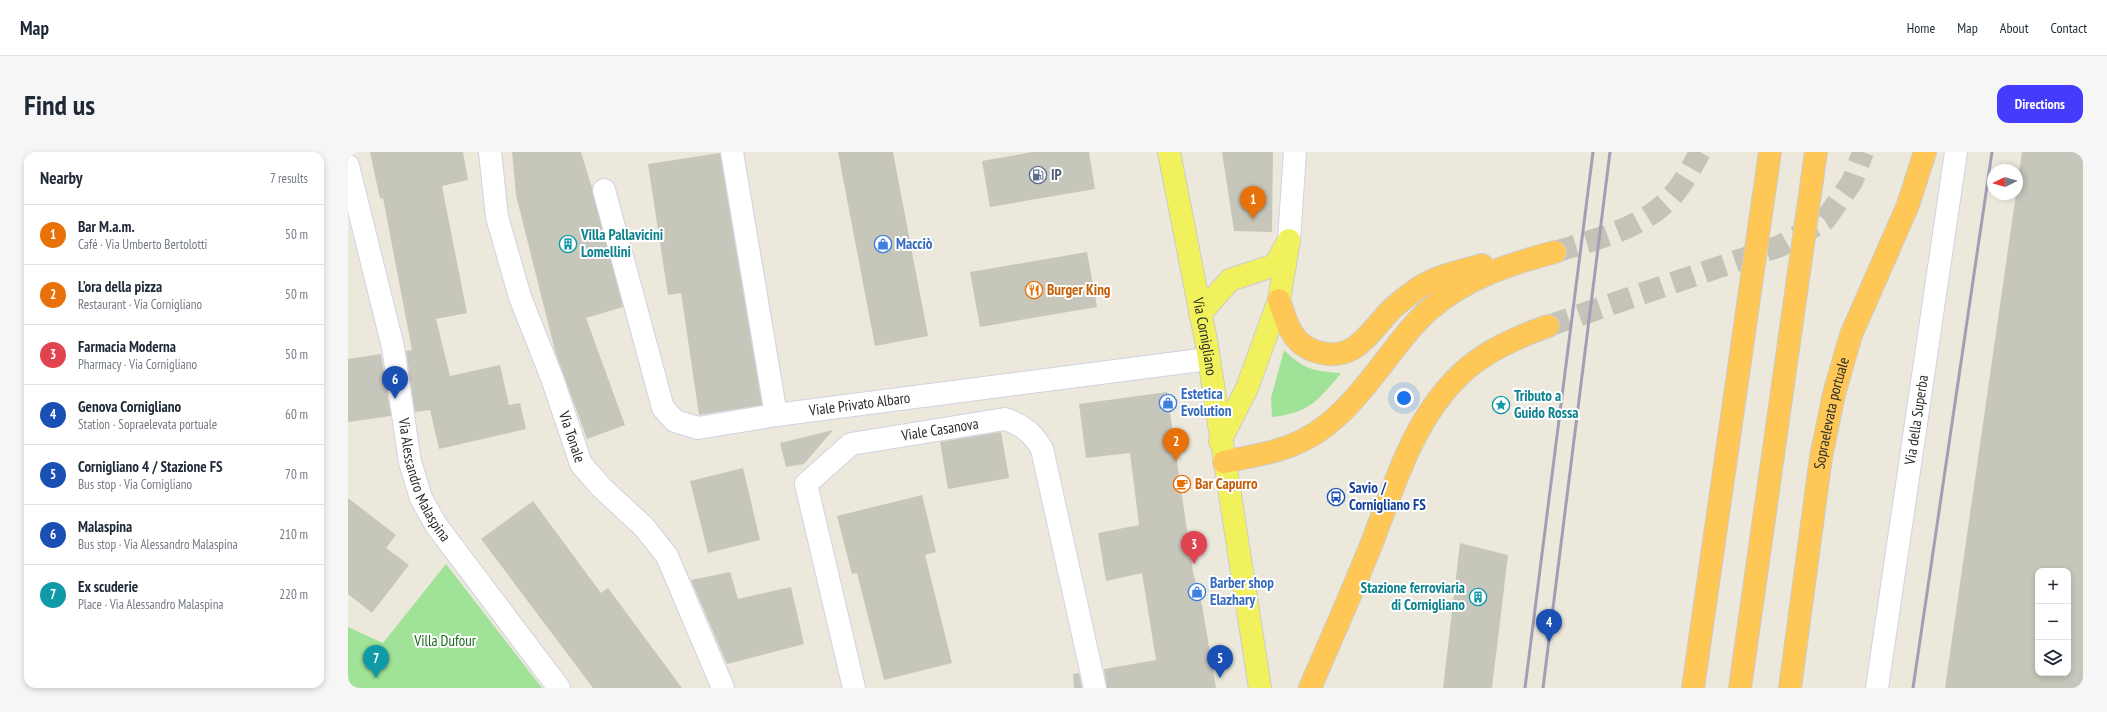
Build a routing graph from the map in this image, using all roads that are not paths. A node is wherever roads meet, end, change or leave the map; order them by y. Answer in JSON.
{"nodes":[{"id":1,"x":490,"y":152,"type":"edge"},
{"id":2,"x":732,"y":152,"type":"edge"},
{"id":3,"x":1169,"y":152,"type":"edge"},
{"id":4,"x":1295,"y":152,"type":"edge"},
{"id":5,"x":1770,"y":152,"type":"edge"},
{"id":6,"x":1816,"y":152,"type":"edge"},
{"id":7,"x":1925,"y":152,"type":"edge"},
{"id":8,"x":1956,"y":152,"type":"edge"},
{"id":9,"x":348,"y":166,"type":"edge"},
{"id":10,"x":604,"y":190,"type":"dead end"},
{"id":11,"x":1289,"y":240,"type":"junction"},
{"id":12,"x":1555,"y":252,"type":"tunnel mouth"},
{"id":13,"x":1518,"y":262,"type":"junction"},
{"id":14,"x":1279,"y":300,"type":"junction"},
{"id":15,"x":1200,"y":314,"type":"junction"},
{"id":16,"x":1548,"y":326,"type":"tunnel mouth"},
{"id":17,"x":1208,"y":359,"type":"junction"},
{"id":18,"x":776,"y":415,"type":"junction"},
{"id":19,"x":1222,"y":451,"type":"junction"},
{"id":20,"x":559,"y":688,"type":"edge"},
{"id":21,"x":723,"y":688,"type":"edge"},
{"id":22,"x":854,"y":688,"type":"edge"},
{"id":23,"x":1096,"y":688,"type":"edge"},
{"id":24,"x":1260,"y":688,"type":"edge"},
{"id":25,"x":1310,"y":688,"type":"edge"},
{"id":26,"x":1693,"y":688,"type":"edge"},
{"id":27,"x":1740,"y":688,"type":"edge"},
{"id":28,"x":1790,"y":688,"type":"edge"},
{"id":29,"x":1877,"y":688,"type":"edge"}],
"edges":[{"from":1,"to":21,"type":"street","name":"Via Tonale"},
{"from":2,"to":18,"type":"street"},
{"from":3,"to":15,"type":"main road","name":"Via Cornigliano"},
{"from":4,"to":11,"type":"street"},
{"from":5,"to":26,"type":"highway"},
{"from":6,"to":27,"type":"highway"},
{"from":7,"to":28,"type":"highway","name":"Sopraelevata portuale"},
{"from":8,"to":29,"type":"street","name":"Via della Superba"},
{"from":9,"to":20,"type":"street","name":"Via Alessandro Malaspina"},
{"from":10,"to":18,"type":"street","name":"Viale Privato Albaro"},
{"from":11,"to":14,"type":"main road"},
{"from":11,"to":15,"type":"main road"},
{"from":12,"to":13,"type":"highway"},
{"from":13,"to":14,"type":"highway"},
{"from":13,"to":19,"type":"highway"},
{"from":14,"to":19,"type":"main road"},
{"from":15,"to":17,"type":"main road","name":"Via Cornigliano"},
{"from":16,"to":25,"type":"highway"},
{"from":17,"to":18,"type":"street","name":"Viale Privato Albaro"},
{"from":17,"to":19,"type":"main road","name":"Via Cornigliano"},
{"from":19,"to":24,"type":"main road","name":"Via Cornigliano"},
{"from":22,"to":23,"type":"street","name":"Viale Casanova"}]}
